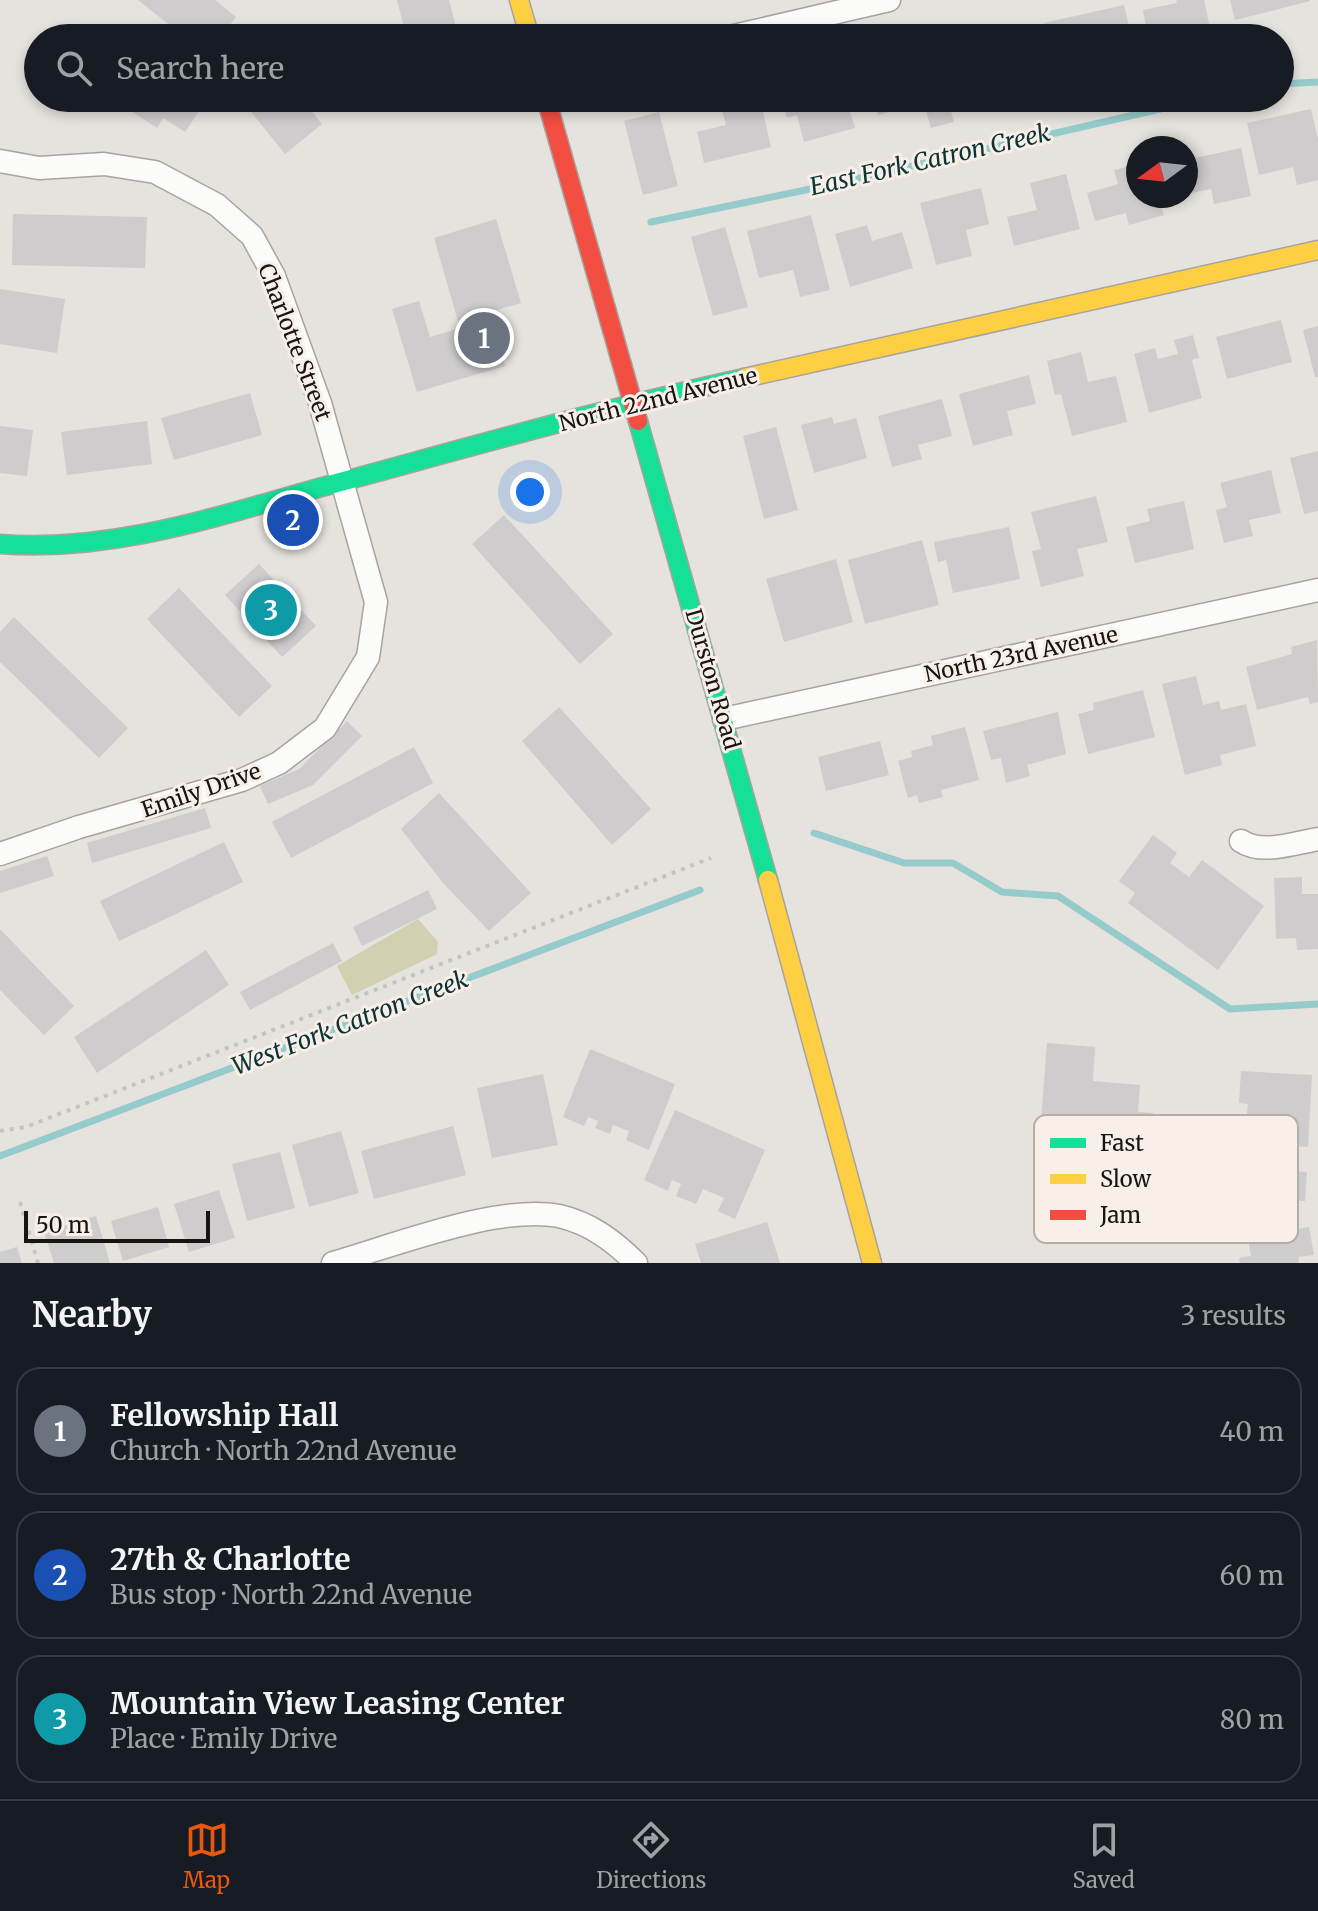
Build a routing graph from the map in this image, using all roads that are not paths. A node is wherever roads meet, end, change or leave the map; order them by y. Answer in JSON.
{"nodes":[{"id":1,"x":519,"y":0,"type":"edge"},
{"id":2,"x":889,"y":0,"type":"edge"},
{"id":3,"x":526,"y":24,"type":"edge"},
{"id":4,"x":785,"y":24,"type":"edge"},
{"id":5,"x":550,"y":112,"type":"edge"},
{"id":6,"x":0,"y":161,"type":"edge"},
{"id":7,"x":1318,"y":250,"type":"edge"},
{"id":8,"x":635,"y":402,"type":"junction"},
{"id":9,"x":343,"y":482,"type":"junction"},
{"id":10,"x":0,"y":544,"type":"edge"},
{"id":11,"x":1318,"y":590,"type":"edge"},
{"id":12,"x":724,"y":719,"type":"junction"},
{"id":13,"x":1318,"y":839,"type":"edge"},
{"id":14,"x":1241,"y":841,"type":"dead end"},
{"id":15,"x":0,"y":854,"type":"edge"},
{"id":16,"x":358,"y":1260,"type":"edge"},
{"id":17,"x":333,"y":1263,"type":"edge"},
{"id":18,"x":636,"y":1263,"type":"edge"},
{"id":19,"x":872,"y":1263,"type":"edge"}],
"edges":[{"from":1,"to":3,"type":"street"},
{"from":2,"to":4,"type":"street"},
{"from":5,"to":8,"type":"street","name":"Durston Road"},
{"from":6,"to":9,"type":"street","name":"Charlotte Street"},
{"from":7,"to":8,"type":"street","name":"North 22nd Avenue"},
{"from":8,"to":9,"type":"street","name":"North 22nd Avenue"},
{"from":8,"to":12,"type":"street","name":"Durston Road"},
{"from":9,"to":10,"type":"street","name":"North 22nd Avenue"},
{"from":9,"to":15,"type":"street","name":"Emily Drive"},
{"from":11,"to":12,"type":"street","name":"North 23rd Avenue"},
{"from":12,"to":19,"type":"street","name":"Durston Road"},
{"from":13,"to":14,"type":"street"},
{"from":16,"to":17,"type":"street"},
{"from":16,"to":18,"type":"street"}]}
